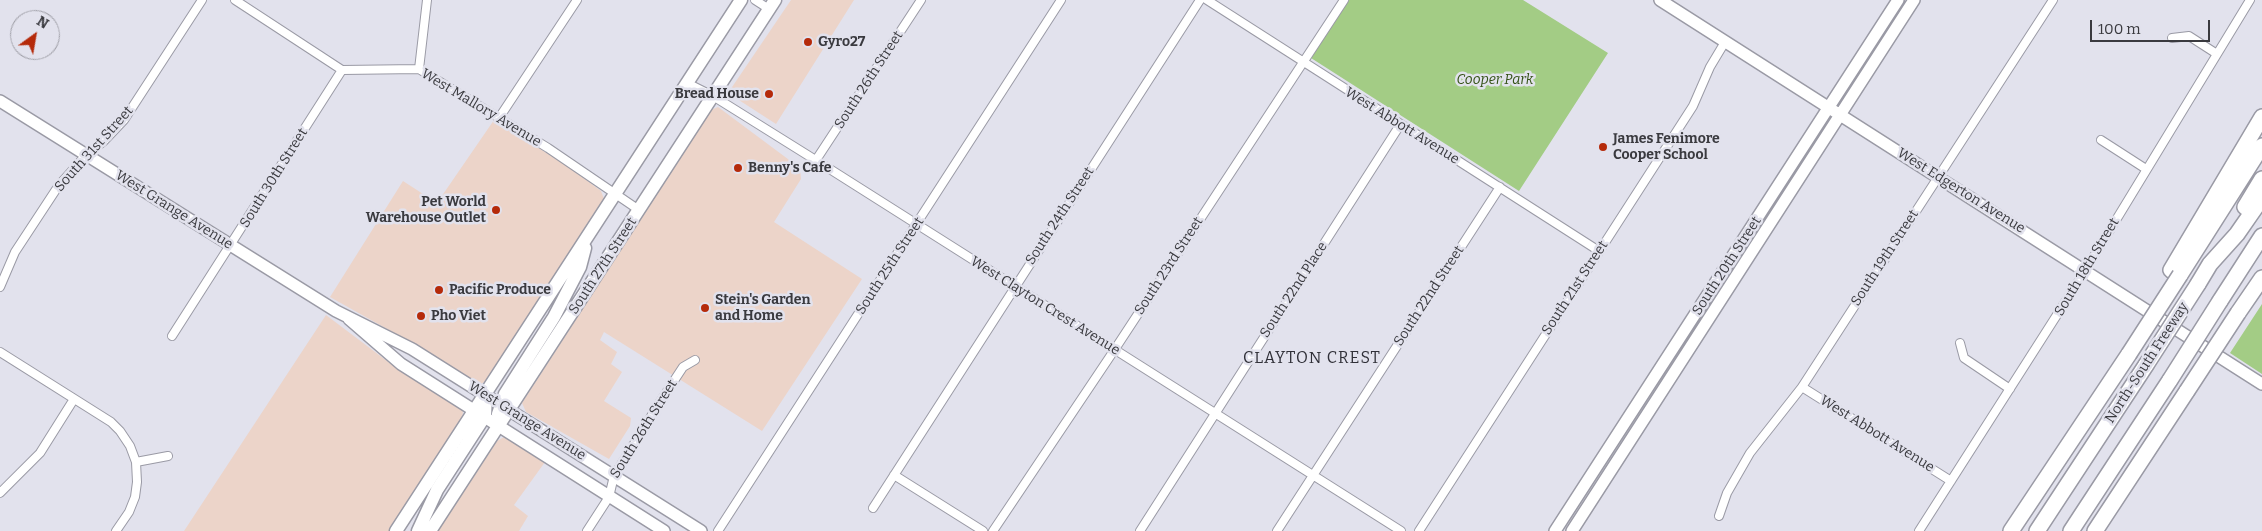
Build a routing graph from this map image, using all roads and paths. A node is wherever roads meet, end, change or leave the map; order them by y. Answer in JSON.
{"nodes":[{"id":1,"x":202,"y":0,"type":"edge"},
{"id":2,"x":235,"y":0,"type":"edge"},
{"id":3,"x":427,"y":0,"type":"edge"},
{"id":4,"x":577,"y":0,"type":"edge"},
{"id":5,"x":741,"y":0,"type":"edge"},
{"id":6,"x":755,"y":0,"type":"edge"},
{"id":7,"x":921,"y":0,"type":"edge"},
{"id":8,"x":1061,"y":0,"type":"edge"},
{"id":9,"x":1200,"y":0,"type":"edge"},
{"id":10,"x":1206,"y":0,"type":"edge"},
{"id":11,"x":1344,"y":0,"type":"edge"},
{"id":12,"x":1660,"y":0,"type":"edge"},
{"id":13,"x":1898,"y":0,"type":"edge"},
{"id":14,"x":1914,"y":0,"type":"edge"},
{"id":15,"x":2053,"y":0,"type":"edge"},
{"id":16,"x":2250,"y":0,"type":"edge"},
{"id":17,"x":772,"y":5,"type":"edge"},
{"id":18,"x":2172,"y":38,"type":"dead end"},
{"id":19,"x":1726,"y":42,"type":"junction"},
{"id":20,"x":2217,"y":54,"type":"junction"},
{"id":21,"x":1302,"y":62,"type":"junction"},
{"id":22,"x":419,"y":69,"type":"junction"},
{"id":23,"x":342,"y":70,"type":"junction"},
{"id":24,"x":687,"y":84,"type":"junction"},
{"id":25,"x":713,"y":96,"type":"junction"},
{"id":26,"x":0,"y":101,"type":"edge"},
{"id":27,"x":1829,"y":107,"type":"junction"},
{"id":28,"x":1840,"y":114,"type":"junction"},
{"id":29,"x":2262,"y":117,"type":"edge"},
{"id":30,"x":500,"y":118,"type":"junction"},
{"id":31,"x":1400,"y":124,"type":"junction"},
{"id":32,"x":2101,"y":140,"type":"dead end"},
{"id":33,"x":2262,"y":146,"type":"edge"},
{"id":34,"x":86,"y":155,"type":"junction"},
{"id":35,"x":816,"y":160,"type":"junction"},
{"id":36,"x":2146,"y":168,"type":"junction"},
{"id":37,"x":1938,"y":177,"type":"junction"},
{"id":38,"x":2262,"y":179,"type":"edge"},
{"id":39,"x":1500,"y":188,"type":"junction"},
{"id":40,"x":616,"y":194,"type":"junction"},
{"id":41,"x":2262,"y":198,"type":"edge"},
{"id":42,"x":639,"y":210,"type":"junction"},
{"id":43,"x":916,"y":225,"type":"junction"},
{"id":44,"x":2262,"y":236,"type":"edge"},
{"id":45,"x":587,"y":238,"type":"junction"},
{"id":46,"x":231,"y":246,"type":"junction"},
{"id":47,"x":1599,"y":251,"type":"junction"},
{"id":48,"x":2210,"y":264,"type":"junction"},
{"id":49,"x":2086,"y":271,"type":"junction"},
{"id":50,"x":2176,"y":272,"type":"junction"},
{"id":51,"x":2262,"y":278,"type":"edge"},
{"id":52,"x":0,"y":287,"type":"edge"},
{"id":53,"x":1014,"y":287,"type":"junction"},
{"id":54,"x":348,"y":318,"type":"junction"},
{"id":55,"x":172,"y":336,"type":"dead end"},
{"id":56,"x":1960,"y":343,"type":"dead end"},
{"id":57,"x":412,"y":349,"type":"junction"},
{"id":58,"x":1115,"y":349,"type":"junction"},
{"id":59,"x":0,"y":352,"type":"edge"},
{"id":60,"x":696,"y":360,"type":"dead end"},
{"id":61,"x":401,"y":364,"type":"junction"},
{"id":62,"x":2262,"y":384,"type":"edge"},
{"id":63,"x":1802,"y":387,"type":"junction"},
{"id":64,"x":2010,"y":389,"type":"junction"},
{"id":65,"x":486,"y":394,"type":"junction"},
{"id":66,"x":74,"y":399,"type":"junction"},
{"id":67,"x":505,"y":406,"type":"junction"},
{"id":68,"x":1214,"y":412,"type":"junction"},
{"id":69,"x":480,"y":413,"type":"junction"},
{"id":70,"x":499,"y":425,"type":"junction"},
{"id":71,"x":555,"y":438,"type":"junction"},
{"id":72,"x":544,"y":455,"type":"junction"},
{"id":73,"x":168,"y":456,"type":"dead end"},
{"id":74,"x":136,"y":462,"type":"junction"},
{"id":75,"x":894,"y":474,"type":"junction"},
{"id":76,"x":614,"y":476,"type":"junction"},
{"id":77,"x":1312,"y":476,"type":"junction"},
{"id":78,"x":1952,"y":481,"type":"junction"},
{"id":79,"x":0,"y":493,"type":"edge"},
{"id":80,"x":609,"y":497,"type":"junction"},
{"id":81,"x":873,"y":508,"type":"dead end"},
{"id":82,"x":1719,"y":516,"type":"dead end"},
{"id":83,"x":400,"y":529,"type":"edge"},
{"id":84,"x":116,"y":531,"type":"edge"},
{"id":85,"x":418,"y":531,"type":"edge"},
{"id":86,"x":430,"y":531,"type":"edge"},
{"id":87,"x":587,"y":531,"type":"edge"},
{"id":88,"x":664,"y":531,"type":"edge"},
{"id":89,"x":701,"y":531,"type":"edge"},
{"id":90,"x":718,"y":531,"type":"edge"},
{"id":91,"x":983,"y":531,"type":"edge"},
{"id":92,"x":992,"y":531,"type":"edge"},
{"id":93,"x":1140,"y":531,"type":"edge"},
{"id":94,"x":1277,"y":531,"type":"edge"},
{"id":95,"x":1401,"y":531,"type":"edge"},
{"id":96,"x":1418,"y":531,"type":"edge"},
{"id":97,"x":1555,"y":531,"type":"edge"},
{"id":98,"x":1572,"y":531,"type":"edge"},
{"id":99,"x":1919,"y":531,"type":"edge"},
{"id":100,"x":2011,"y":531,"type":"edge"},
{"id":101,"x":2037,"y":531,"type":"edge"},
{"id":102,"x":2071,"y":531,"type":"edge"},
{"id":103,"x":2096,"y":531,"type":"edge"}],
"edges":[{"from":1,"to":34,"type":"street","name":"South 31st Street"},
{"from":2,"to":23,"type":"street"},
{"from":3,"to":22,"type":"street"},
{"from":4,"to":30,"type":"street"},
{"from":5,"to":24,"type":"main road","name":"South 27th Street"},
{"from":6,"to":17,"type":"street"},
{"from":7,"to":35,"type":"street","name":"South 26th Street"},
{"from":8,"to":43,"type":"street","name":"South 25th Street"},
{"from":9,"to":53,"type":"street","name":"South 24th Street"},
{"from":10,"to":21,"type":"street","name":"West Abbott Avenue"},
{"from":11,"to":21,"type":"street","name":"South 23rd Street"},
{"from":12,"to":19,"type":"street","name":"West Edgerton Avenue"},
{"from":13,"to":27,"type":"street","name":"South 20th Street"},
{"from":14,"to":28,"type":"street","name":"South 20th Street"},
{"from":15,"to":37,"type":"street","name":"South 19th Street"},
{"from":16,"to":20,"type":"street","name":"South 18th Street"},
{"from":17,"to":25,"type":"main road","name":"South 27th Street"},
{"from":18,"to":20,"type":"street"},
{"from":19,"to":27,"type":"street","name":"West Edgerton Avenue"},
{"from":19,"to":47,"type":"street","name":"South 21st Street"},
{"from":20,"to":36,"type":"street","name":"South 18th Street"},
{"from":21,"to":31,"type":"street","name":"West Abbott Avenue"},
{"from":21,"to":58,"type":"street","name":"South 23rd Street"},
{"from":22,"to":23,"type":"street","name":"West Mallory Avenue"},
{"from":22,"to":30,"type":"street","name":"West Mallory Avenue"},
{"from":23,"to":46,"type":"street","name":"South 30th Street"},
{"from":24,"to":25,"type":"street","name":"West Clayton Crest Avenue"},
{"from":24,"to":40,"type":"main road","name":"South 27th Street"},
{"from":25,"to":35,"type":"street","name":"West Clayton Crest Avenue"},
{"from":25,"to":42,"type":"main road","name":"South 27th Street"},
{"from":26,"to":34,"type":"street","name":"West Grange Avenue"},
{"from":27,"to":28,"type":"street","name":"West Edgerton Avenue"},
{"from":27,"to":97,"type":"street","name":"South 20th Street"},
{"from":28,"to":37,"type":"street","name":"West Edgerton Avenue"},
{"from":28,"to":98,"type":"street","name":"South 20th Street"},
{"from":29,"to":50,"type":"highway"},
{"from":30,"to":40,"type":"street","name":"West Mallory Avenue"},
{"from":31,"to":39,"type":"street","name":"West Abbott Avenue"},
{"from":31,"to":68,"type":"street","name":"South 22nd Place"},
{"from":32,"to":36,"type":"street"},
{"from":33,"to":50,"type":"highway"},
{"from":34,"to":46,"type":"street","name":"West Grange Avenue"},
{"from":34,"to":52,"type":"street","name":"South 31st Street"},
{"from":35,"to":43,"type":"street","name":"West Clayton Crest Avenue"},
{"from":36,"to":49,"type":"street","name":"South 18th Street"},
{"from":37,"to":49,"type":"street","name":"West Edgerton Avenue"},
{"from":37,"to":63,"type":"street","name":"South 19th Street"},
{"from":38,"to":48,"type":"highway"},
{"from":39,"to":47,"type":"street","name":"West Abbott Avenue"},
{"from":39,"to":77,"type":"street","name":"South 22nd Street"},
{"from":40,"to":42,"type":"street","name":"West Mallory Avenue"},
{"from":40,"to":45,"type":"main road","name":"South 27th Street"},
{"from":41,"to":48,"type":"highway","name":"North-South Freeway"},
{"from":42,"to":67,"type":"main road","name":"South 27th Street"},
{"from":43,"to":53,"type":"street","name":"West Clayton Crest Avenue"},
{"from":43,"to":90,"type":"street","name":"South 25th Street"},
{"from":44,"to":102,"type":"highway","name":"North-South Freeway","bridge":true},
{"from":45,"to":65,"type":"main road","name":"South 27th Street"},
{"from":45,"to":67,"type":"main road"},
{"from":46,"to":54,"type":"street","name":"West Grange Avenue"},
{"from":46,"to":55,"type":"street","name":"South 30th Street"},
{"from":47,"to":96,"type":"street","name":"South 21st Street"},
{"from":48,"to":101,"type":"highway","name":"North-South Freeway","bridge":true},
{"from":49,"to":62,"type":"street","name":"West Edgerton Avenue"},
{"from":49,"to":64,"type":"street","name":"South 18th Street"},
{"from":50,"to":100,"type":"highway","bridge":true},
{"from":51,"to":103,"type":"highway","bridge":true},
{"from":53,"to":58,"type":"street","name":"West Clayton Crest Avenue"},
{"from":53,"to":75,"type":"street","name":"South 24th Street"},
{"from":54,"to":57,"type":"street","name":"West Grange Avenue"},
{"from":54,"to":61,"type":"street","name":"West Grange Avenue"},
{"from":56,"to":64,"type":"street"},
{"from":57,"to":61,"type":"street"},
{"from":57,"to":65,"type":"street","name":"West Grange Avenue"},
{"from":58,"to":68,"type":"street","name":"West Clayton Crest Avenue"},
{"from":58,"to":92,"type":"street","name":"South 23rd Street"},
{"from":59,"to":66,"type":"street"},
{"from":60,"to":76,"type":"street","name":"South 26th Street"},
{"from":61,"to":69,"type":"street","name":"West Grange Avenue"},
{"from":63,"to":78,"type":"street","name":"West Abbott Avenue"},
{"from":63,"to":82,"type":"street","name":"South 19th Street"},
{"from":64,"to":78,"type":"street","name":"South 18th Street"},
{"from":65,"to":67,"type":"street","name":"West Grange Avenue"},
{"from":65,"to":69,"type":"main road"},
{"from":66,"to":74,"type":"street"},
{"from":66,"to":79,"type":"street"},
{"from":67,"to":70,"type":"main road","name":"South 27th Street"},
{"from":67,"to":71,"type":"street","name":"West Grange Avenue"},
{"from":68,"to":77,"type":"street","name":"West Clayton Crest Avenue"},
{"from":68,"to":93,"type":"street","name":"South 22nd Place"},
{"from":69,"to":70,"type":"street","name":"West Grange Avenue"},
{"from":69,"to":83,"type":"main road"},
{"from":69,"to":85,"type":"main road"},
{"from":70,"to":72,"type":"street","name":"West Grange Avenue"},
{"from":70,"to":86,"type":"main road","name":"South 27th Street"},
{"from":71,"to":72,"type":"street"},
{"from":71,"to":76,"type":"street","name":"West Grange Avenue"},
{"from":72,"to":80,"type":"street","name":"West Grange Avenue"},
{"from":73,"to":74,"type":"street"},
{"from":74,"to":84,"type":"street"},
{"from":75,"to":81,"type":"street","name":"South 24th Street"},
{"from":75,"to":91,"type":"street"},
{"from":76,"to":80,"type":"street","name":"South 26th Street"},
{"from":76,"to":89,"type":"street","name":"West Grange Avenue"},
{"from":77,"to":94,"type":"street","name":"South 22nd Street"},
{"from":77,"to":95,"type":"street","name":"West Clayton Crest Avenue"},
{"from":78,"to":99,"type":"street","name":"South 18th Street"},
{"from":80,"to":87,"type":"street","name":"South 26th Street"},
{"from":80,"to":88,"type":"street","name":"West Grange Avenue"}]}
